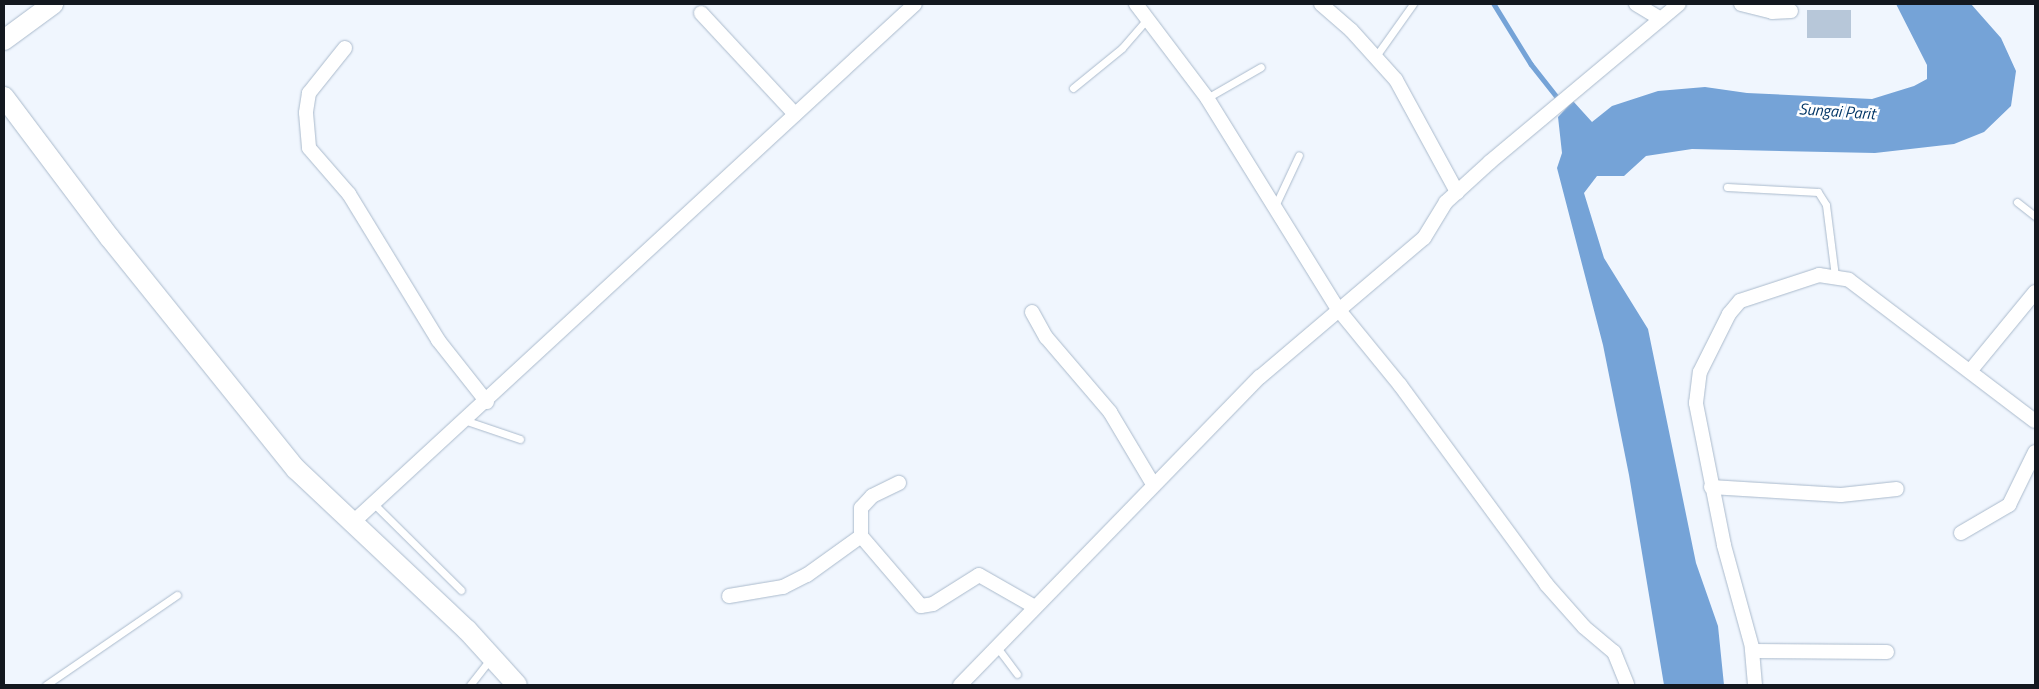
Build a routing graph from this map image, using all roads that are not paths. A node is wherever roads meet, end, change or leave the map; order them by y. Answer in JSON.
{"nodes":[{"id":1,"x":52,"y":4,"type":"edge"},
{"id":2,"x":915,"y":4,"type":"edge"},
{"id":3,"x":1136,"y":4,"type":"edge"},
{"id":4,"x":1321,"y":4,"type":"edge"},
{"id":5,"x":1412,"y":4,"type":"edge"},
{"id":6,"x":1636,"y":4,"type":"edge"},
{"id":7,"x":1679,"y":4,"type":"edge"},
{"id":8,"x":1740,"y":4,"type":"edge"},
{"id":9,"x":1791,"y":10,"type":"dead end"},
{"id":10,"x":701,"y":13,"type":"dead end"},
{"id":11,"x":1147,"y":19,"type":"junction"},
{"id":12,"x":1661,"y":19,"type":"junction"},
{"id":13,"x":4,"y":40,"type":"edge"},
{"id":14,"x":345,"y":48,"type":"dead end"},
{"id":15,"x":1376,"y":56,"type":"junction"},
{"id":16,"x":1261,"y":67,"type":"dead end"},
{"id":17,"x":1073,"y":88,"type":"dead end"},
{"id":18,"x":4,"y":96,"type":"edge"},
{"id":19,"x":1208,"y":98,"type":"junction"},
{"id":20,"x":795,"y":114,"type":"junction"},
{"id":21,"x":1299,"y":155,"type":"dead end"},
{"id":22,"x":1727,"y":187,"type":"dead end"},
{"id":23,"x":1457,"y":192,"type":"junction"},
{"id":24,"x":2017,"y":202,"type":"dead end"},
{"id":25,"x":1275,"y":206,"type":"junction"},
{"id":26,"x":2035,"y":216,"type":"edge"},
{"id":27,"x":1835,"y":276,"type":"junction"},
{"id":28,"x":2035,"y":292,"type":"edge"},
{"id":29,"x":1338,"y":309,"type":"junction"},
{"id":30,"x":1032,"y":312,"type":"dead end"},
{"id":31,"x":1971,"y":370,"type":"junction"},
{"id":32,"x":487,"y":402,"type":"junction"},
{"id":33,"x":467,"y":421,"type":"junction"},
{"id":34,"x":2035,"y":421,"type":"edge"},
{"id":35,"x":520,"y":439,"type":"dead end"},
{"id":36,"x":2035,"y":452,"type":"edge"},
{"id":37,"x":900,"y":483,"type":"dead end"},
{"id":38,"x":1153,"y":484,"type":"junction"},
{"id":39,"x":1711,"y":487,"type":"junction"},
{"id":40,"x":1897,"y":489,"type":"dead end"},
{"id":41,"x":375,"y":505,"type":"junction"},
{"id":42,"x":351,"y":524,"type":"junction"},
{"id":43,"x":1961,"y":533,"type":"dead end"},
{"id":44,"x":861,"y":536,"type":"junction"},
{"id":45,"x":462,"y":590,"type":"dead end"},
{"id":46,"x":177,"y":595,"type":"dead end"},
{"id":47,"x":729,"y":596,"type":"dead end"},
{"id":48,"x":1035,"y":607,"type":"junction"},
{"id":49,"x":996,"y":646,"type":"junction"},
{"id":50,"x":1753,"y":651,"type":"junction"},
{"id":51,"x":1887,"y":652,"type":"dead end"},
{"id":52,"x":491,"y":658,"type":"junction"},
{"id":53,"x":1017,"y":674,"type":"dead end"},
{"id":54,"x":513,"y":683,"type":"edge"},
{"id":55,"x":46,"y":685,"type":"edge"},
{"id":56,"x":470,"y":685,"type":"edge"},
{"id":57,"x":960,"y":685,"type":"edge"},
{"id":58,"x":1627,"y":685,"type":"edge"},
{"id":59,"x":1755,"y":685,"type":"edge"}],
"edges":[{"from":1,"to":13,"type":"street"},
{"from":2,"to":20,"type":"street"},
{"from":3,"to":11,"type":"street"},
{"from":4,"to":15,"type":"street"},
{"from":5,"to":15,"type":"lane"},
{"from":6,"to":12,"type":"street"},
{"from":7,"to":12,"type":"street"},
{"from":8,"to":9,"type":"street"},
{"from":10,"to":20,"type":"street"},
{"from":11,"to":17,"type":"lane"},
{"from":11,"to":19,"type":"street"},
{"from":12,"to":23,"type":"street"},
{"from":14,"to":32,"type":"street"},
{"from":15,"to":23,"type":"street"},
{"from":16,"to":19,"type":"lane"},
{"from":18,"to":42,"type":"street"},
{"from":19,"to":25,"type":"street"},
{"from":20,"to":32,"type":"street"},
{"from":21,"to":25,"type":"lane"},
{"from":22,"to":27,"type":"lane"},
{"from":23,"to":29,"type":"street"},
{"from":24,"to":26,"type":"lane"},
{"from":25,"to":29,"type":"street"},
{"from":27,"to":31,"type":"street"},
{"from":27,"to":39,"type":"street"},
{"from":28,"to":31,"type":"street"},
{"from":29,"to":38,"type":"street"},
{"from":29,"to":58,"type":"street"},
{"from":30,"to":38,"type":"street"},
{"from":31,"to":34,"type":"street"},
{"from":32,"to":33,"type":"street"},
{"from":33,"to":35,"type":"lane"},
{"from":33,"to":41,"type":"street"},
{"from":36,"to":43,"type":"street"},
{"from":37,"to":44,"type":"street"},
{"from":38,"to":48,"type":"street"},
{"from":39,"to":40,"type":"street"},
{"from":39,"to":50,"type":"street"},
{"from":41,"to":42,"type":"street"},
{"from":41,"to":45,"type":"lane"},
{"from":42,"to":52,"type":"street"},
{"from":44,"to":47,"type":"street"},
{"from":44,"to":48,"type":"street"},
{"from":46,"to":55,"type":"lane"},
{"from":48,"to":49,"type":"street"},
{"from":49,"to":53,"type":"lane"},
{"from":49,"to":57,"type":"street"},
{"from":50,"to":51,"type":"street"},
{"from":50,"to":59,"type":"street"},
{"from":52,"to":54,"type":"street"},
{"from":52,"to":56,"type":"lane"}]}
